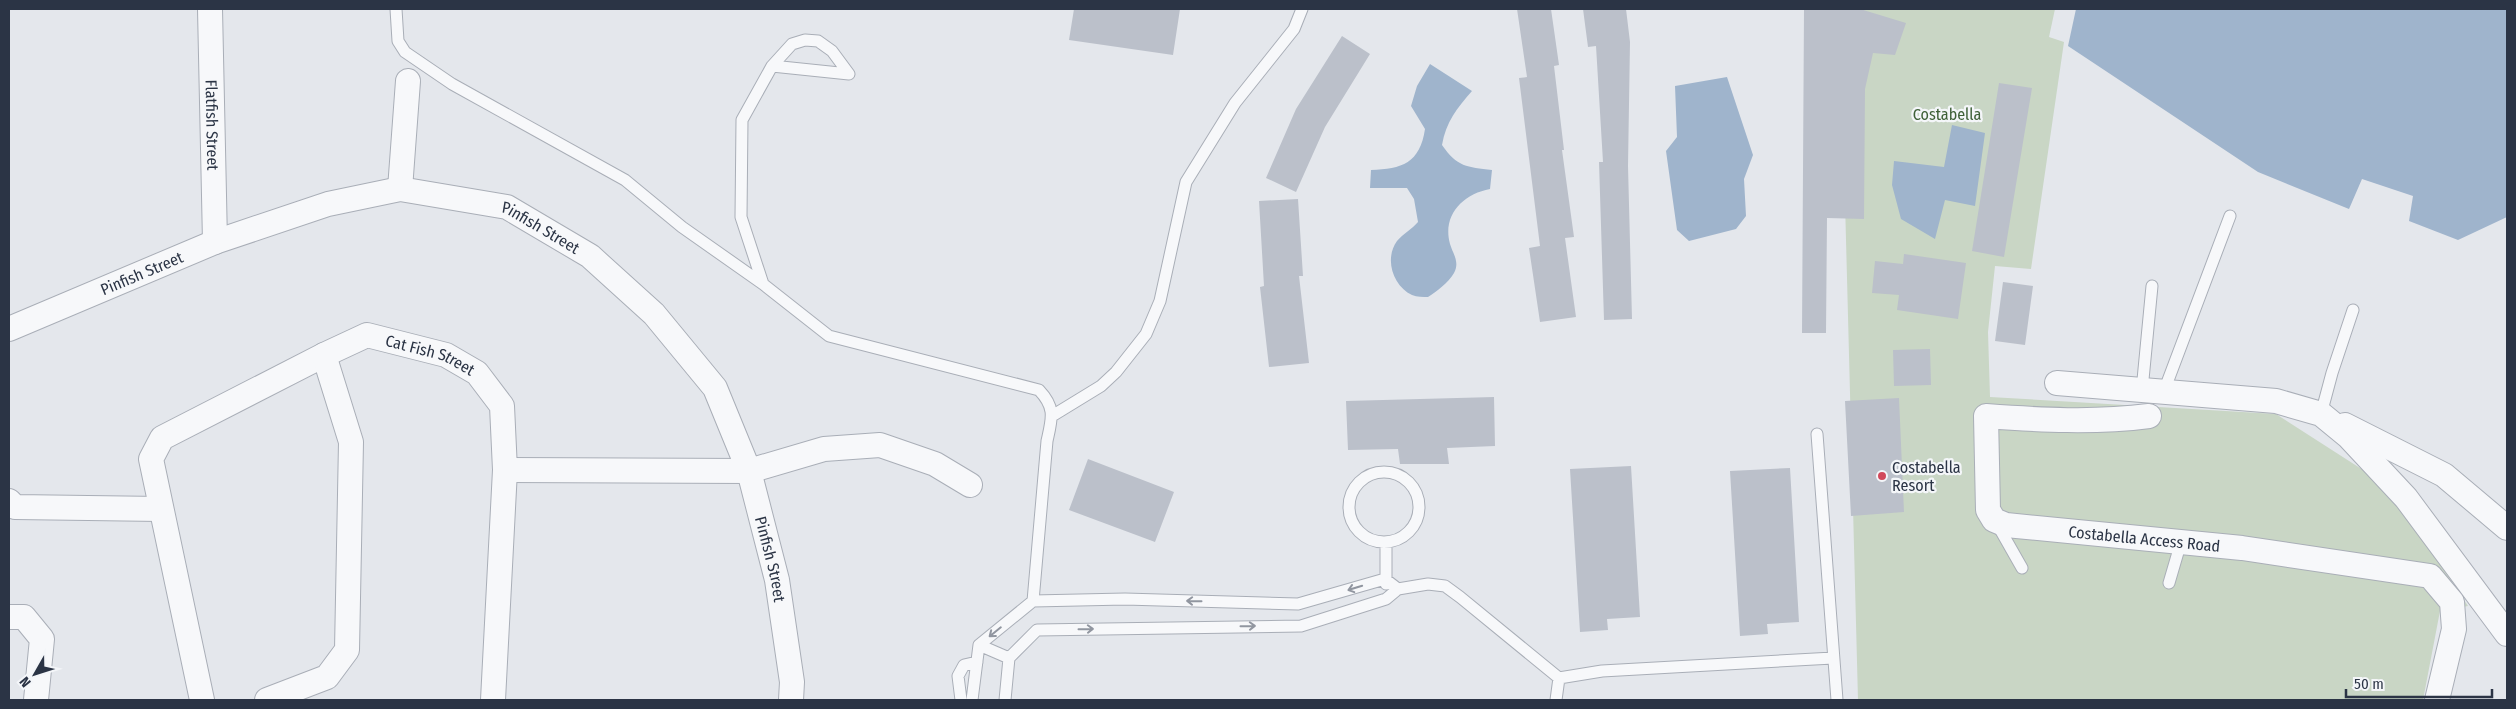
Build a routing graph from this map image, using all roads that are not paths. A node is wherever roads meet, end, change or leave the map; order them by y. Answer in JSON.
{"nodes":[{"id":1,"x":210,"y":9,"type":"edge"},
{"id":2,"x":396,"y":9,"type":"edge"},
{"id":3,"x":1302,"y":9,"type":"edge"},
{"id":4,"x":772,"y":66,"type":"junction"},
{"id":5,"x":408,"y":81,"type":"dead end"},
{"id":6,"x":400,"y":189,"type":"junction"},
{"id":7,"x":2230,"y":216,"type":"dead end"},
{"id":8,"x":216,"y":242,"type":"junction"},
{"id":9,"x":763,"y":284,"type":"junction"},
{"id":10,"x":2152,"y":286,"type":"dead end"},
{"id":11,"x":2353,"y":310,"type":"dead end"},
{"id":12,"x":9,"y":329,"type":"edge"},
{"id":13,"x":324,"y":355,"type":"junction"},
{"id":14,"x":2057,"y":384,"type":"dead end"},
{"id":15,"x":2153,"y":391,"type":"junction"},
{"id":16,"x":2321,"y":414,"type":"junction"},
{"id":17,"x":1052,"y":416,"type":"junction"},
{"id":18,"x":2149,"y":416,"type":"dead end"},
{"id":19,"x":1817,"y":434,"type":"dead end"},
{"id":20,"x":505,"y":470,"type":"junction"},
{"id":21,"x":749,"y":471,"type":"junction"},
{"id":22,"x":970,"y":485,"type":"dead end"},
{"id":23,"x":9,"y":501,"type":"edge"},
{"id":24,"x":161,"y":509,"type":"junction"},
{"id":25,"x":1994,"y":520,"type":"junction"},
{"id":26,"x":2507,"y":528,"type":"edge"},
{"id":27,"x":2181,"y":542,"type":"junction"},
{"id":28,"x":1386,"y":544,"type":"junction"},
{"id":29,"x":2022,"y":568,"type":"dead end"},
{"id":30,"x":1386,"y":579,"type":"junction"},
{"id":31,"x":2169,"y":583,"type":"dead end"},
{"id":32,"x":1398,"y":589,"type":"junction"},
{"id":33,"x":1332,"y":596,"type":"junction"},
{"id":34,"x":1386,"y":599,"type":"junction"},
{"id":35,"x":1033,"y":601,"type":"junction"},
{"id":36,"x":1298,"y":604,"type":"junction"},
{"id":37,"x":1334,"y":616,"type":"junction"},
{"id":38,"x":9,"y":618,"type":"edge"},
{"id":39,"x":1301,"y":626,"type":"junction"},
{"id":40,"x":2507,"y":634,"type":"edge"},
{"id":41,"x":979,"y":645,"type":"junction"},
{"id":42,"x":1009,"y":658,"type":"junction"},
{"id":43,"x":1833,"y":658,"type":"junction"},
{"id":44,"x":977,"y":662,"type":"junction"},
{"id":45,"x":1559,"y":678,"type":"junction"},
{"id":46,"x":36,"y":700,"type":"edge"},
{"id":47,"x":202,"y":700,"type":"edge"},
{"id":48,"x":267,"y":700,"type":"edge"},
{"id":49,"x":493,"y":700,"type":"edge"},
{"id":50,"x":791,"y":700,"type":"edge"},
{"id":51,"x":961,"y":700,"type":"edge"},
{"id":52,"x":972,"y":700,"type":"edge"},
{"id":53,"x":1006,"y":700,"type":"edge"},
{"id":54,"x":1556,"y":700,"type":"edge"},
{"id":55,"x":1837,"y":700,"type":"edge"},
{"id":56,"x":2437,"y":700,"type":"edge"}],
"edges":[{"from":1,"to":8,"type":"street","name":"Flatfish Street"},
{"from":2,"to":9,"type":"lane"},
{"from":3,"to":17,"type":"lane"},
{"from":4,"to":4,"type":"lane"},
{"from":4,"to":9,"type":"lane"},
{"from":5,"to":6,"type":"street"},
{"from":6,"to":8,"type":"street","name":"Pinfish Street"},
{"from":6,"to":21,"type":"street","name":"Pinfish Street"},
{"from":7,"to":15,"type":"lane"},
{"from":8,"to":12,"type":"street","name":"Pinfish Street"},
{"from":9,"to":17,"type":"lane"},
{"from":10,"to":15,"type":"lane"},
{"from":11,"to":16,"type":"lane"},
{"from":13,"to":20,"type":"street","name":"Cat Fish Street"},
{"from":13,"to":24,"type":"street","name":"Cat Fish Street"},
{"from":13,"to":48,"type":"street"},
{"from":14,"to":15,"type":"street"},
{"from":15,"to":16,"type":"street"},
{"from":16,"to":26,"type":"street"},
{"from":16,"to":40,"type":"street"},
{"from":17,"to":35,"type":"lane"},
{"from":18,"to":25,"type":"street"},
{"from":19,"to":43,"type":"lane"},
{"from":20,"to":21,"type":"street"},
{"from":20,"to":49,"type":"street","name":"Cat Fish Street"},
{"from":21,"to":22,"type":"street"},
{"from":21,"to":50,"type":"street","name":"Pinfish Street"},
{"from":23,"to":24,"type":"street"},
{"from":24,"to":47,"type":"street"},
{"from":25,"to":27,"type":"street","name":"Costabella Access Road"},
{"from":25,"to":29,"type":"lane"},
{"from":27,"to":31,"type":"lane"},
{"from":27,"to":56,"type":"street","name":"Costabella Access Road"},
{"from":28,"to":28,"type":"lane"},
{"from":28,"to":30,"type":"lane"},
{"from":30,"to":32,"type":"lane"},
{"from":30,"to":33,"type":"lane","one_way":true},
{"from":30,"to":34,"type":"lane"},
{"from":32,"to":34,"type":"lane"},
{"from":32,"to":45,"type":"lane"},
{"from":33,"to":36,"type":"lane"},
{"from":33,"to":37,"type":"lane"},
{"from":34,"to":37,"type":"lane"},
{"from":36,"to":35,"type":"lane","one_way":true},
{"from":35,"to":41,"type":"lane","one_way":true},
{"from":36,"to":39,"type":"lane"},
{"from":37,"to":39,"type":"lane"},
{"from":38,"to":46,"type":"street"},
{"from":42,"to":39,"type":"lane","one_way":true},
{"from":41,"to":42,"type":"lane"},
{"from":41,"to":44,"type":"lane"},
{"from":42,"to":53,"type":"lane"},
{"from":43,"to":45,"type":"lane"},
{"from":43,"to":55,"type":"lane"},
{"from":44,"to":51,"type":"lane"},
{"from":44,"to":52,"type":"lane"},
{"from":45,"to":54,"type":"lane"}]}
